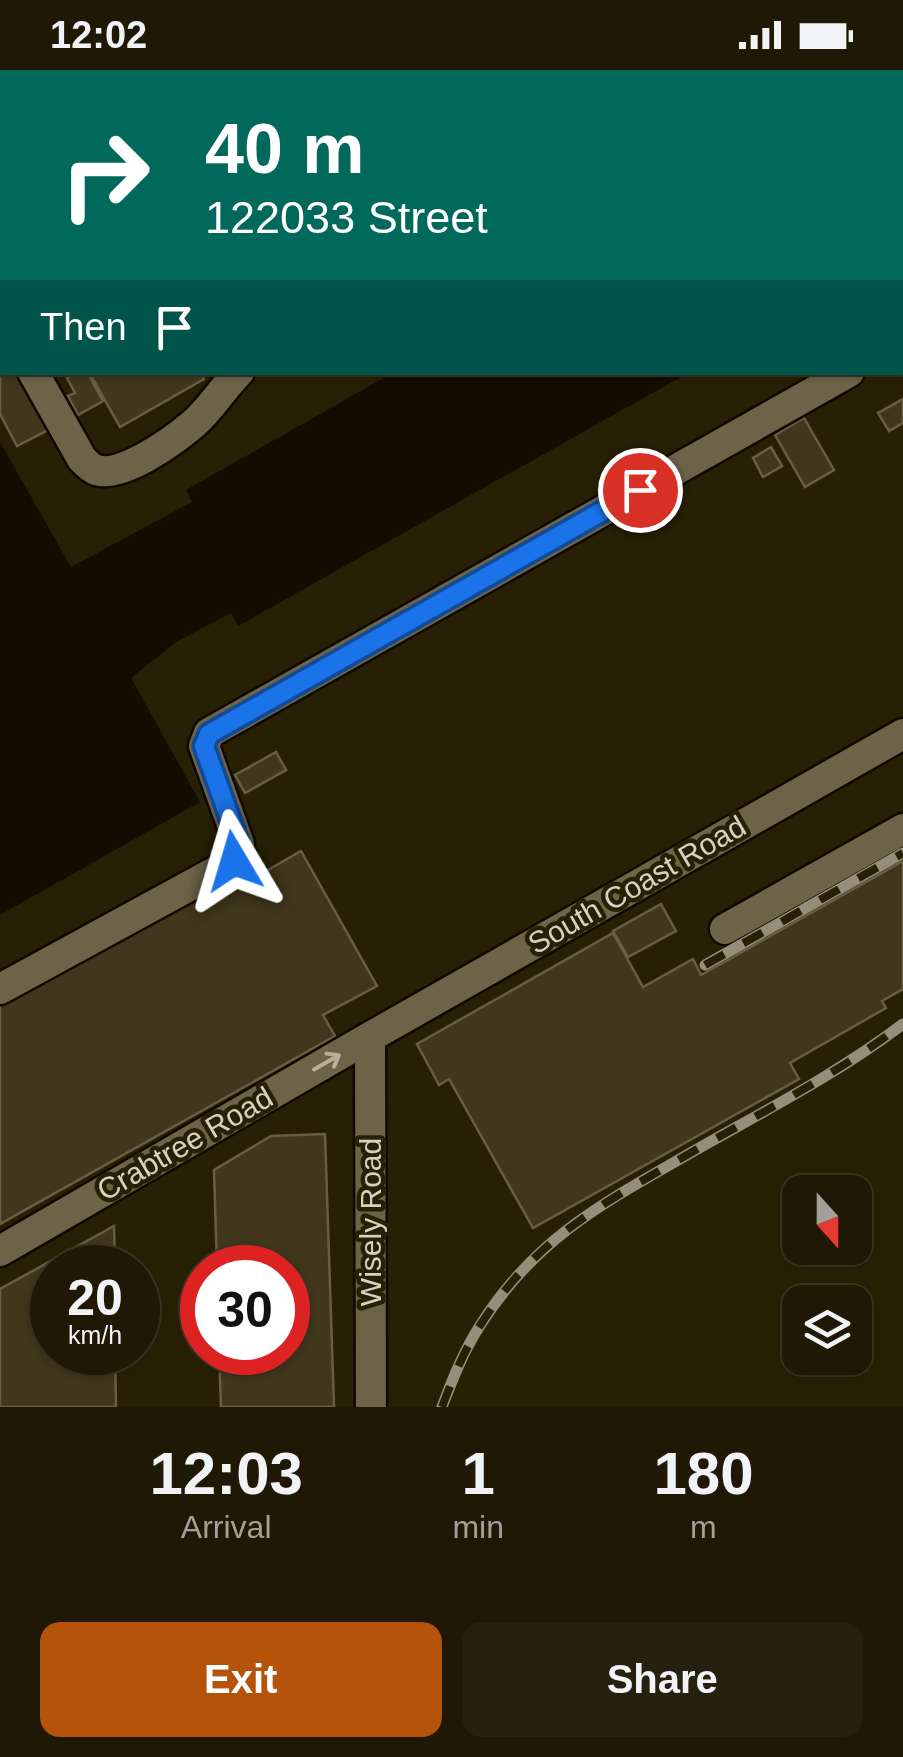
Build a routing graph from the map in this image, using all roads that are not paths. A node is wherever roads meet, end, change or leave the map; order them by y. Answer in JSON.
{"nodes":[{"id":1,"x":35,"y":375,"type":"edge"},
{"id":2,"x":236,"y":375,"type":"edge"},
{"id":3,"x":845,"y":375,"type":"edge"},
{"id":4,"x":903,"y":734,"type":"edge"},
{"id":5,"x":903,"y":829,"type":"edge"},
{"id":6,"x":725,"y":928,"type":"dead end"},
{"id":7,"x":0,"y":990,"type":"edge"},
{"id":8,"x":370,"y":1036,"type":"junction"},
{"id":9,"x":0,"y":1251,"type":"edge"},
{"id":10,"x":370,"y":1407,"type":"edge"}],
"edges":[{"from":1,"to":2,"type":"street"},
{"from":3,"to":7,"type":"street"},
{"from":4,"to":8,"type":"street","name":"South Coast Road"},
{"from":5,"to":6,"type":"street"},
{"from":9,"to":8,"type":"street","name":"Crabtree Road","one_way":true},
{"from":8,"to":10,"type":"street","name":"Wisely Road"}]}
